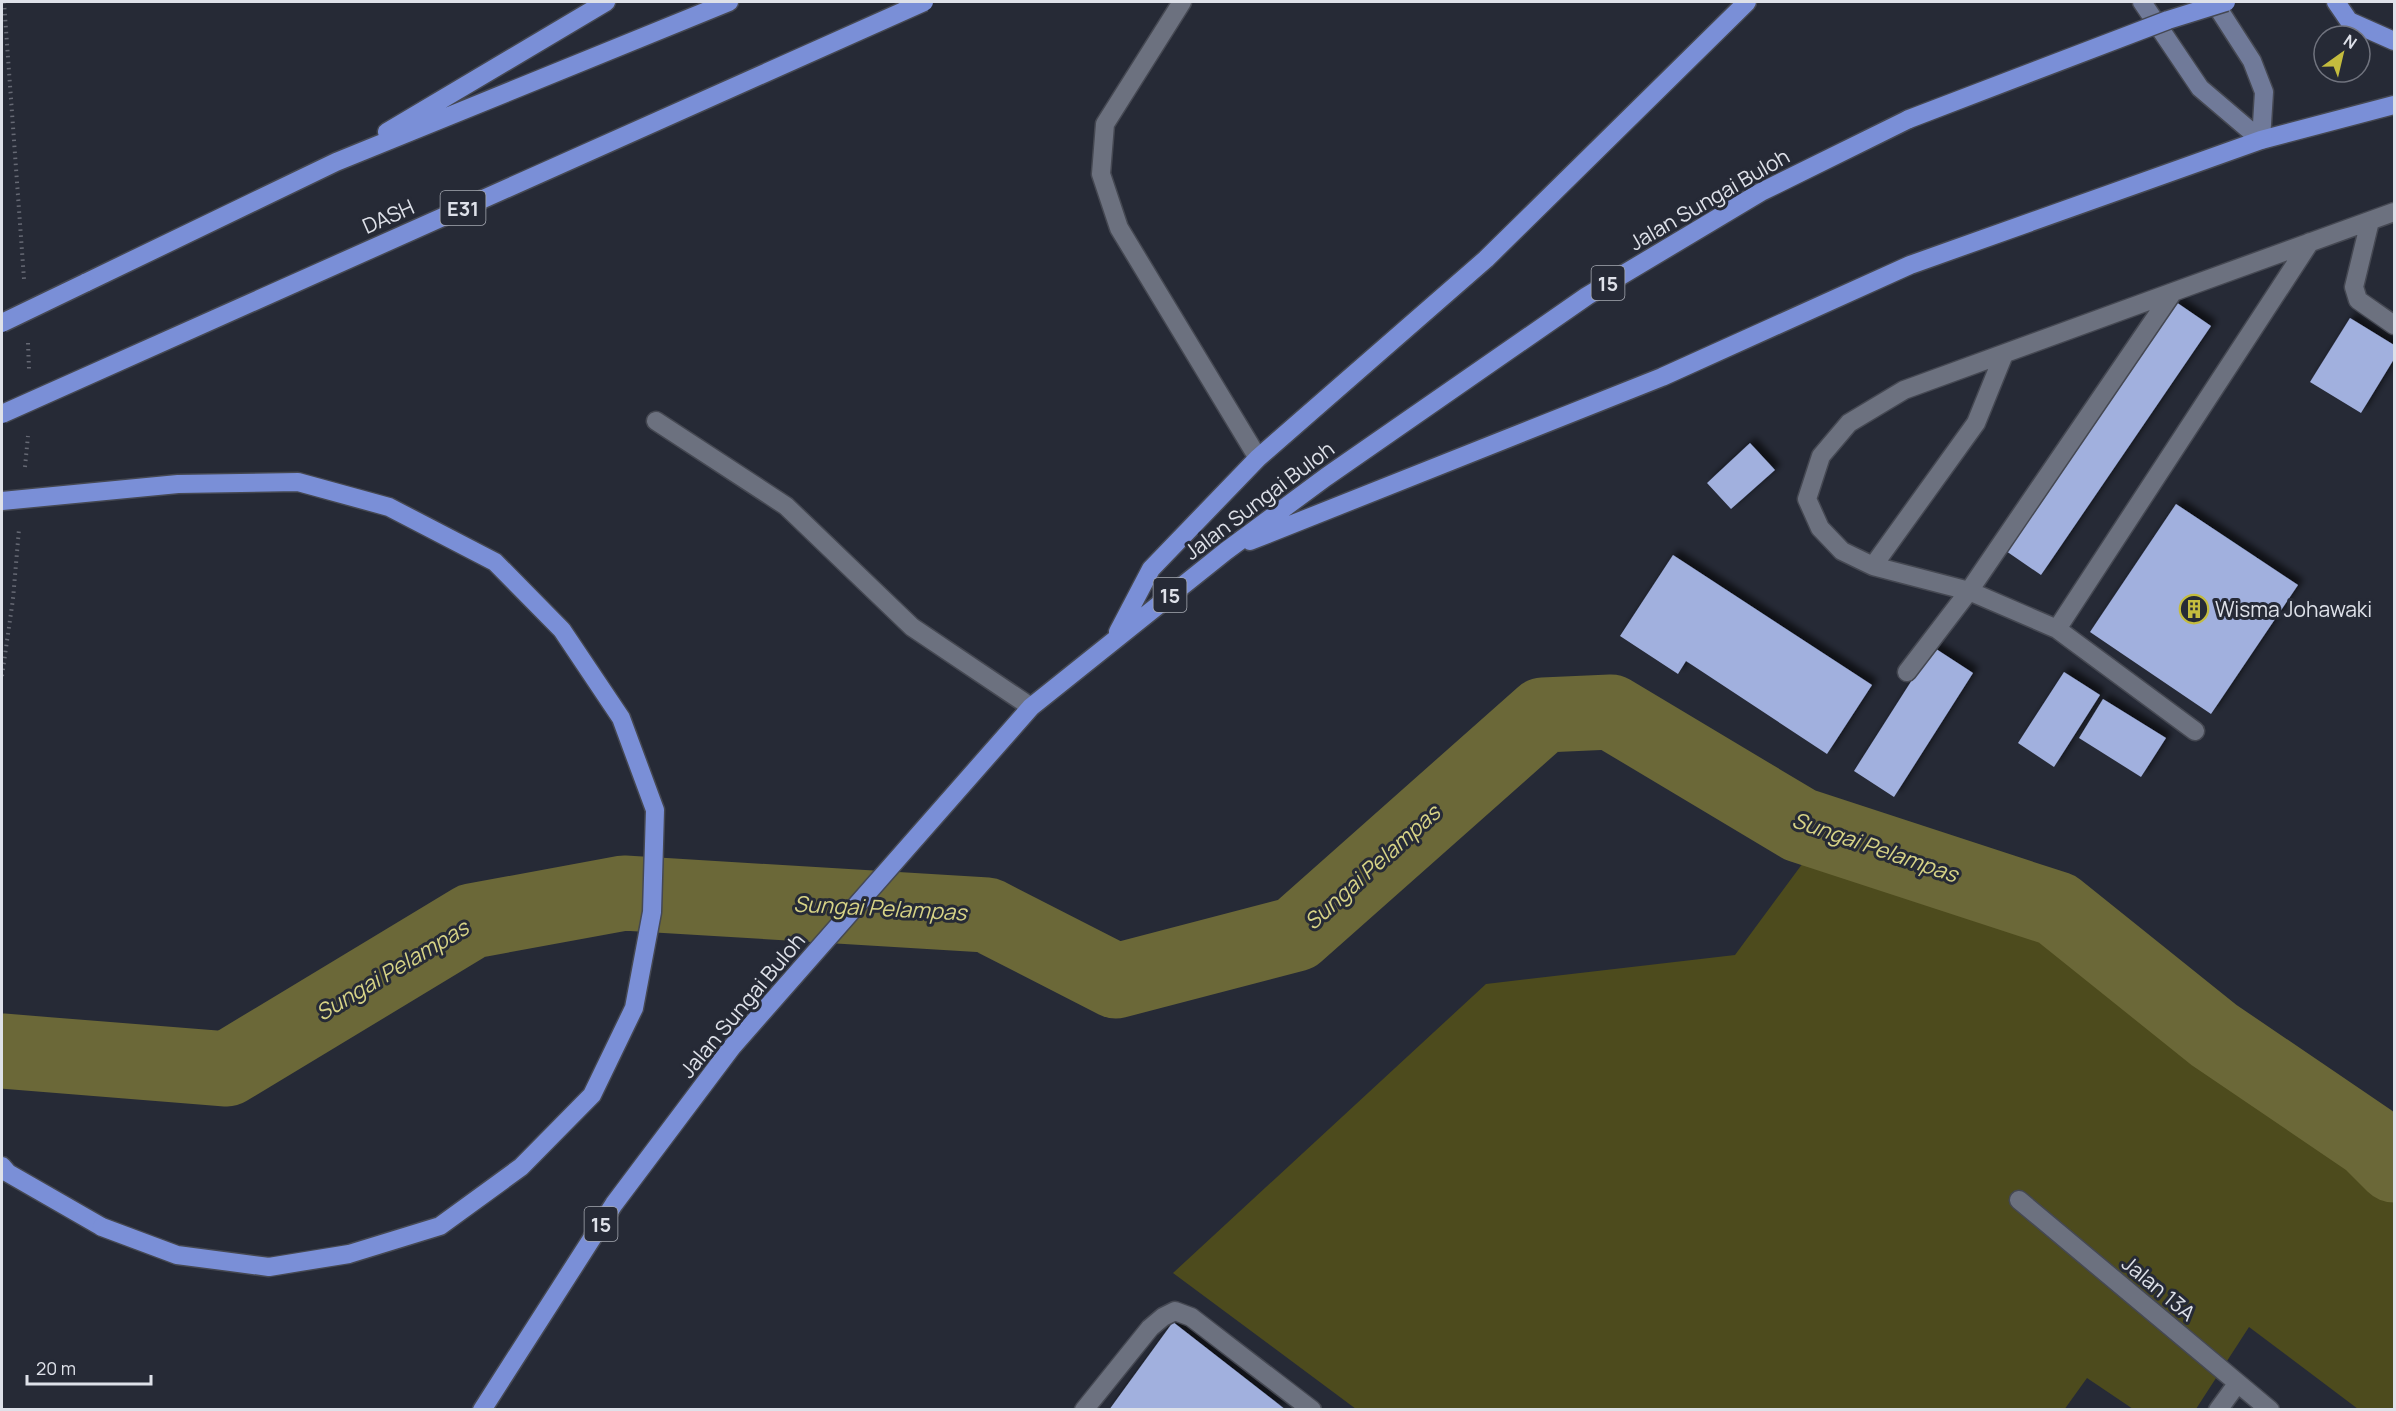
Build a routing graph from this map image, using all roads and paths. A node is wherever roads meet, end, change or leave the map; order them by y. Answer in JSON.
{"nodes":[{"id":1,"x":606,"y":2,"type":"edge"},
{"id":2,"x":729,"y":2,"type":"edge"},
{"id":3,"x":924,"y":2,"type":"edge"},
{"id":4,"x":1182,"y":2,"type":"edge"},
{"id":5,"x":1747,"y":2,"type":"edge"},
{"id":6,"x":2142,"y":2,"type":"edge"},
{"id":7,"x":2214,"y":2,"type":"edge"},
{"id":8,"x":2226,"y":2,"type":"edge"},
{"id":9,"x":2336,"y":2,"type":"edge"},
{"id":10,"x":2394,"y":41,"type":"edge"},
{"id":11,"x":2394,"y":105,"type":"edge"},
{"id":12,"x":2261,"y":140,"type":"junction"},
{"id":13,"x":336,"y":162,"type":"junction"},
{"id":14,"x":2394,"y":212,"type":"edge"},
{"id":15,"x":2370,"y":221,"type":"junction"},
{"id":16,"x":2310,"y":242,"type":"junction"},
{"id":17,"x":2173,"y":292,"type":"junction"},
{"id":18,"x":2,"y":323,"type":"edge"},
{"id":19,"x":2394,"y":325,"type":"edge"},
{"id":20,"x":2004,"y":354,"type":"junction"},
{"id":21,"x":2,"y":414,"type":"edge"},
{"id":22,"x":656,"y":421,"type":"dead end"},
{"id":23,"x":1258,"y":458,"type":"junction"},
{"id":24,"x":2,"y":501,"type":"edge"},
{"id":25,"x":1226,"y":551,"type":"junction"},
{"id":26,"x":1873,"y":566,"type":"junction"},
{"id":27,"x":1969,"y":591,"type":"junction"},
{"id":28,"x":2057,"y":629,"type":"junction"},
{"id":29,"x":1114,"y":639,"type":"junction"},
{"id":30,"x":1907,"y":672,"type":"dead end"},
{"id":31,"x":1031,"y":707,"type":"junction"},
{"id":32,"x":2195,"y":731,"type":"dead end"},
{"id":33,"x":2,"y":1166,"type":"edge"},
{"id":34,"x":2019,"y":1200,"type":"dead end"},
{"id":35,"x":2237,"y":1383,"type":"junction"},
{"id":36,"x":482,"y":1410,"type":"edge"},
{"id":37,"x":1084,"y":1410,"type":"edge"},
{"id":38,"x":1312,"y":1410,"type":"edge"},
{"id":39,"x":2218,"y":1410,"type":"edge"},
{"id":40,"x":2270,"y":1410,"type":"edge"}],
"edges":[{"from":1,"to":13,"type":"highway"},
{"from":2,"to":13,"type":"highway"},
{"from":3,"to":21,"type":"highway","name":"DASH","number":"E31","bridge":true},
{"from":4,"to":23,"type":"street"},
{"from":5,"to":23,"type":"highway"},
{"from":6,"to":12,"type":"main road"},
{"from":7,"to":12,"type":"main road"},
{"from":8,"to":25,"type":"highway","name":"Jalan Sungai Buloh","number":"15","bridge":true},
{"from":9,"to":10,"type":"highway"},
{"from":11,"to":12,"type":"highway"},
{"from":12,"to":25,"type":"highway"},
{"from":13,"to":18,"type":"highway","bridge":true},
{"from":14,"to":15,"type":"street"},
{"from":15,"to":16,"type":"street"},
{"from":15,"to":19,"type":"street"},
{"from":16,"to":17,"type":"street"},
{"from":16,"to":28,"type":"street"},
{"from":17,"to":20,"type":"street"},
{"from":17,"to":27,"type":"street"},
{"from":20,"to":26,"type":"street"},
{"from":20,"to":26,"type":"street"},
{"from":22,"to":31,"type":"street"},
{"from":23,"to":29,"type":"highway"},
{"from":24,"to":33,"type":"highway","bridge":true},
{"from":25,"to":29,"type":"highway","name":"Jalan Sungai Buloh","number":"15"},
{"from":26,"to":27,"type":"street"},
{"from":27,"to":28,"type":"street"},
{"from":27,"to":30,"type":"street"},
{"from":28,"to":32,"type":"street"},
{"from":29,"to":31,"type":"highway","name":"Jalan Sungai Buloh","number":"15"},
{"from":31,"to":36,"type":"highway","name":"Jalan Sungai Buloh","number":"15"},
{"from":34,"to":35,"type":"street","name":"Jalan 13A"},
{"from":35,"to":39,"type":"street"},
{"from":35,"to":40,"type":"street","name":"Jalan 13A"},
{"from":37,"to":38,"type":"street"}]}
